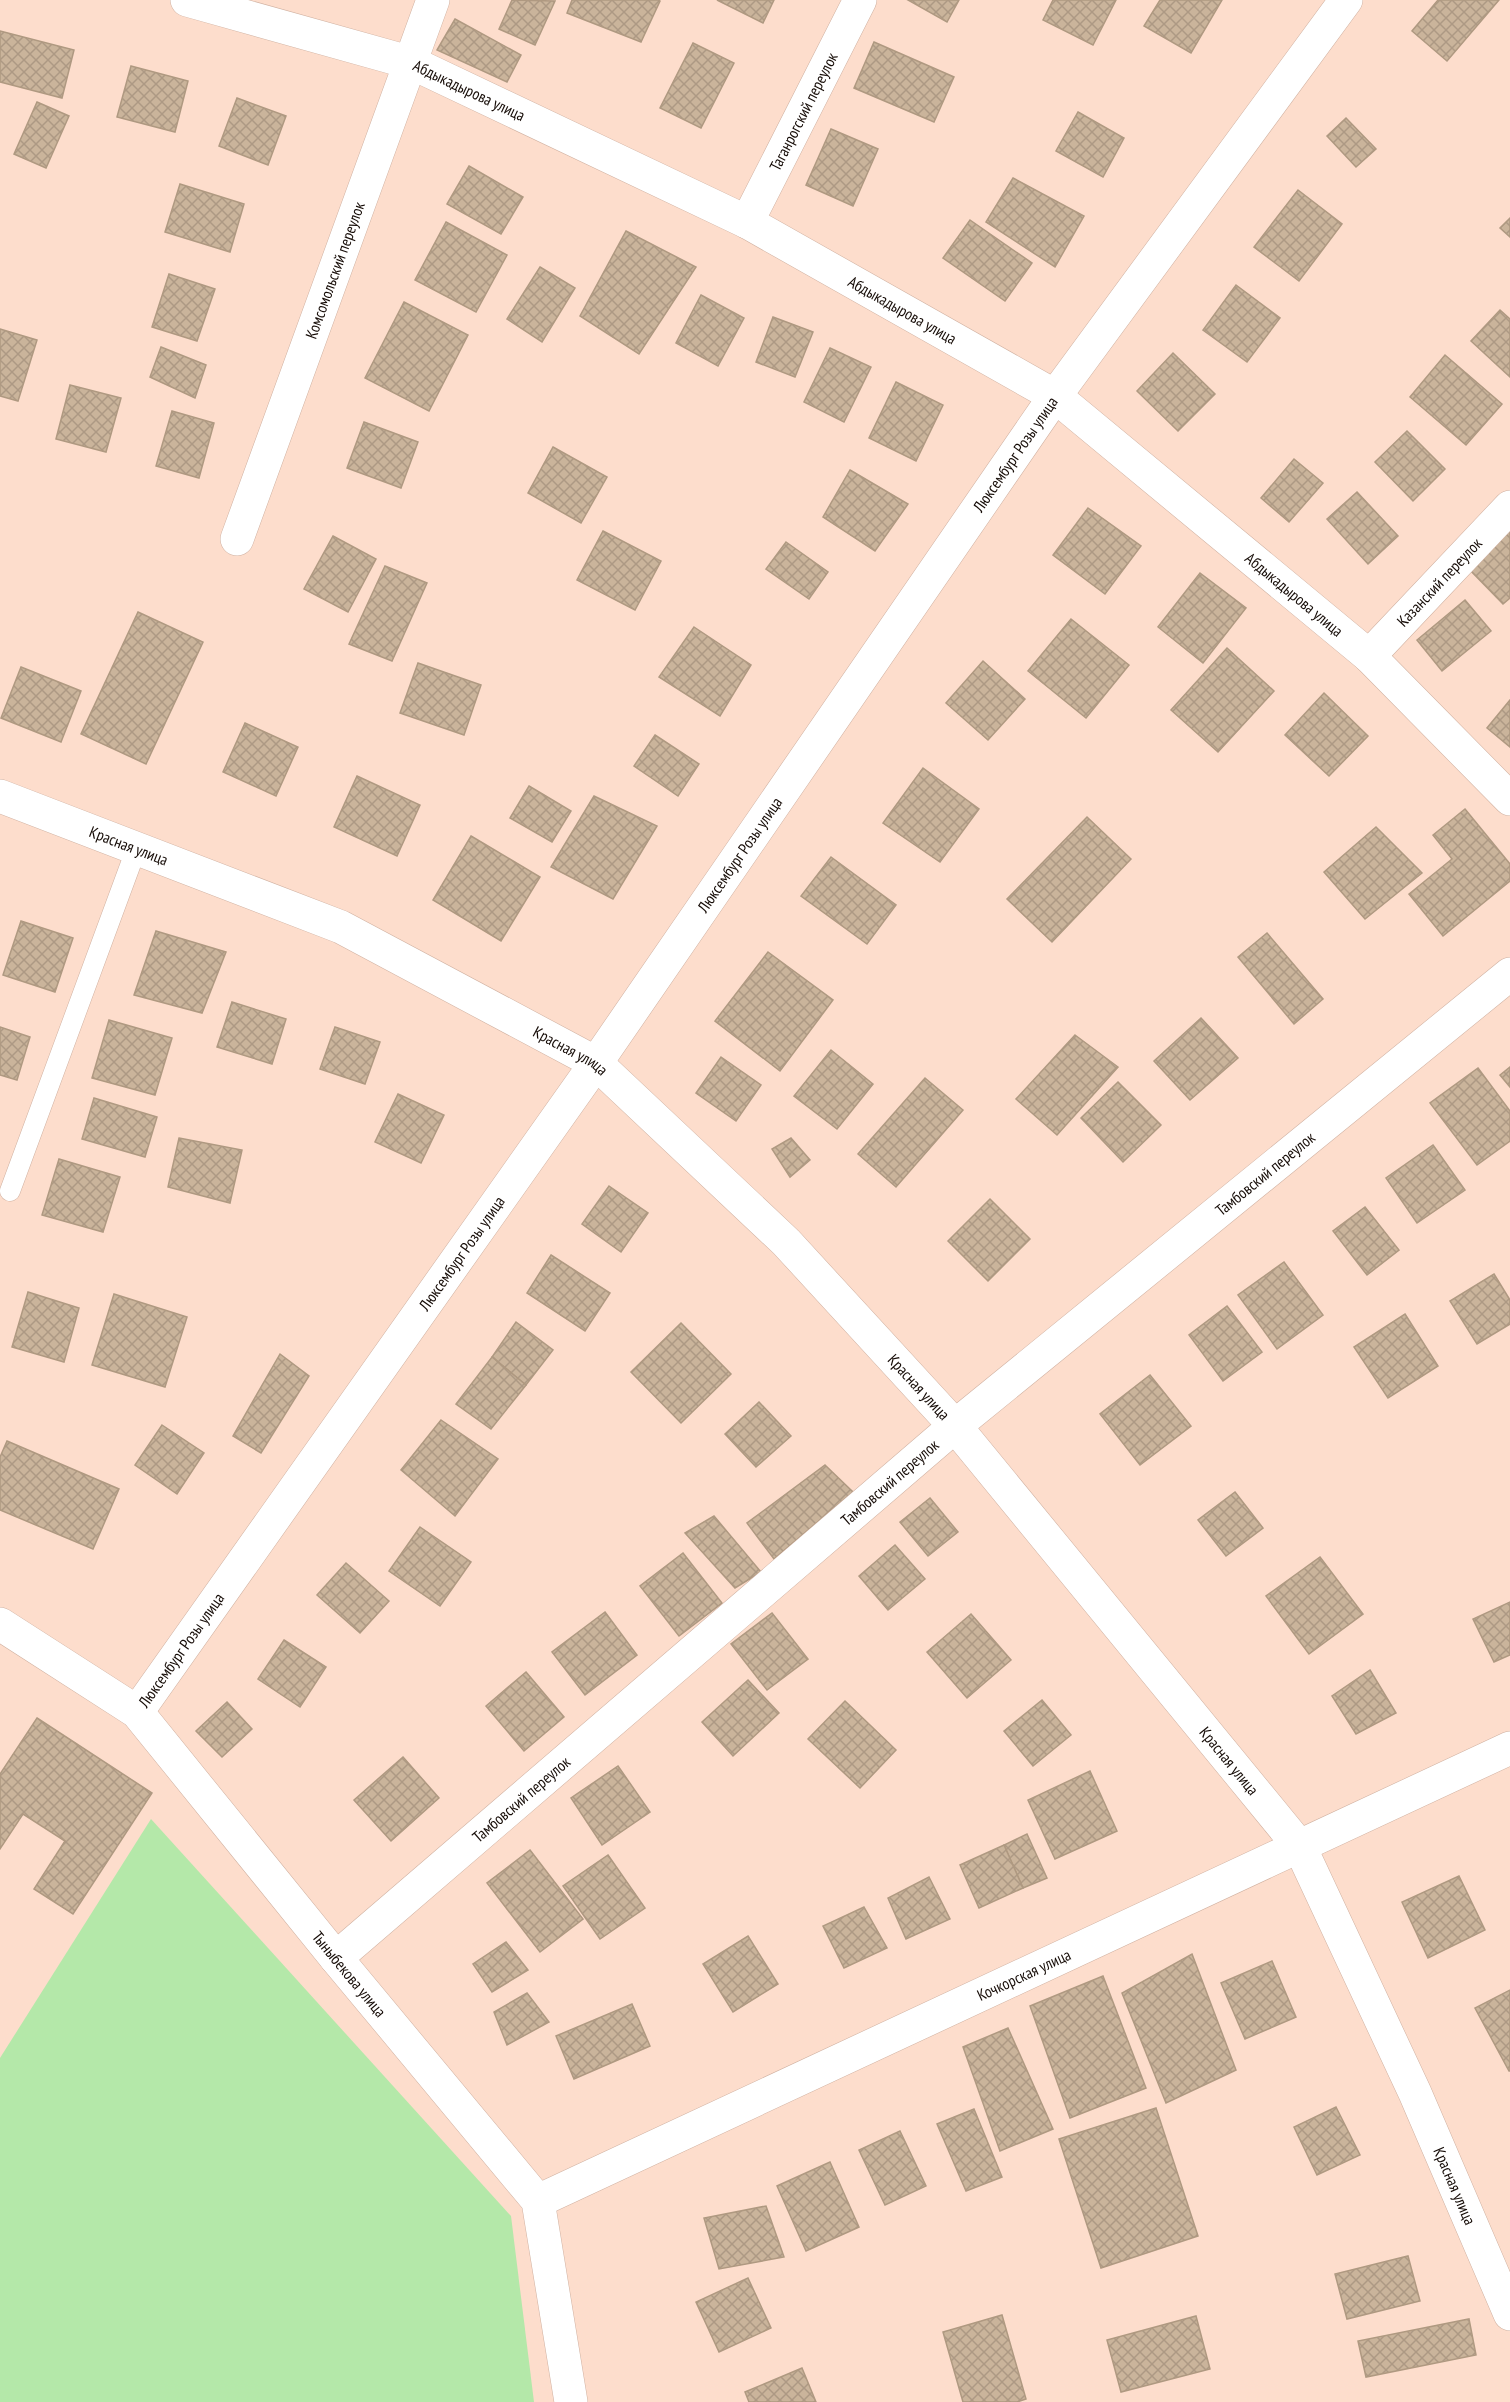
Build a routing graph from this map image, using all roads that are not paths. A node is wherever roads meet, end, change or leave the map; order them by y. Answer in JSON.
{"nodes":[{"id":1,"x":187,"y":0,"type":"edge"},
{"id":2,"x":433,"y":0,"type":"edge"},
{"id":3,"x":860,"y":0,"type":"edge"},
{"id":4,"x":1346,"y":0,"type":"edge"},
{"id":5,"x":412,"y":63,"type":"junction"},
{"id":6,"x":747,"y":222,"type":"junction"},
{"id":7,"x":1055,"y":396,"type":"junction"},
{"id":8,"x":1510,"y":507,"type":"edge"},
{"id":9,"x":237,"y":539,"type":"dead end"},
{"id":10,"x":1369,"y":656,"type":"junction"},
{"id":11,"x":0,"y":795,"type":"edge"},
{"id":12,"x":1510,"y":799,"type":"edge"},
{"id":13,"x":137,"y":847,"type":"junction"},
{"id":14,"x":1510,"y":974,"type":"edge"},
{"id":15,"x":596,"y":1064,"type":"junction"},
{"id":16,"x":10,"y":1191,"type":"dead end"},
{"id":17,"x":955,"y":1426,"type":"junction"},
{"id":18,"x":0,"y":1624,"type":"edge"},
{"id":19,"x":137,"y":1712,"type":"junction"},
{"id":20,"x":1510,"y":1748,"type":"edge"},
{"id":21,"x":1300,"y":1847,"type":"junction"},
{"id":22,"x":336,"y":1958,"type":"junction"},
{"id":23,"x":538,"y":2201,"type":"junction"},
{"id":24,"x":1510,"y":2314,"type":"edge"},
{"id":25,"x":571,"y":2402,"type":"edge"}],
"edges":[{"from":1,"to":5,"type":"street","name":"Абдыкадырова улица"},
{"from":2,"to":5,"type":"street","name":"Комсомольский переулок"},
{"from":3,"to":6,"type":"street","name":"Таганрогский переулок"},
{"from":4,"to":7,"type":"street","name":"Люксембург Розы улица"},
{"from":5,"to":6,"type":"street","name":"Абдыкадырова улица"},
{"from":5,"to":9,"type":"street","name":"Комсомольский переулок"},
{"from":6,"to":7,"type":"street","name":"Абдыкадырова улица"},
{"from":7,"to":10,"type":"street","name":"Абдыкадырова улица"},
{"from":7,"to":15,"type":"street","name":"Люксембург Розы улица"},
{"from":8,"to":10,"type":"street","name":"Казанский переулок"},
{"from":10,"to":12,"type":"street","name":"Абдыкадырова улица"},
{"from":11,"to":13,"type":"street","name":"Красная улица"},
{"from":13,"to":15,"type":"street","name":"Красная улица"},
{"from":13,"to":16,"type":"lane"},
{"from":14,"to":17,"type":"street","name":"Тамбовский переулок"},
{"from":15,"to":17,"type":"street","name":"Красная улица"},
{"from":15,"to":19,"type":"street","name":"Люксембург Розы улица"},
{"from":17,"to":21,"type":"street","name":"Красная улица"},
{"from":17,"to":22,"type":"street","name":"Тамбовский переулок"},
{"from":18,"to":19,"type":"street","name":"Тыныбекова улица"},
{"from":19,"to":22,"type":"street","name":"Тыныбекова улица"},
{"from":20,"to":21,"type":"street","name":"Кочкорская улица"},
{"from":21,"to":23,"type":"street","name":"Кочкорская улица"},
{"from":21,"to":24,"type":"street","name":"Красная улица"},
{"from":22,"to":23,"type":"street","name":"Тыныбекова улица"},
{"from":23,"to":25,"type":"street"}]}
